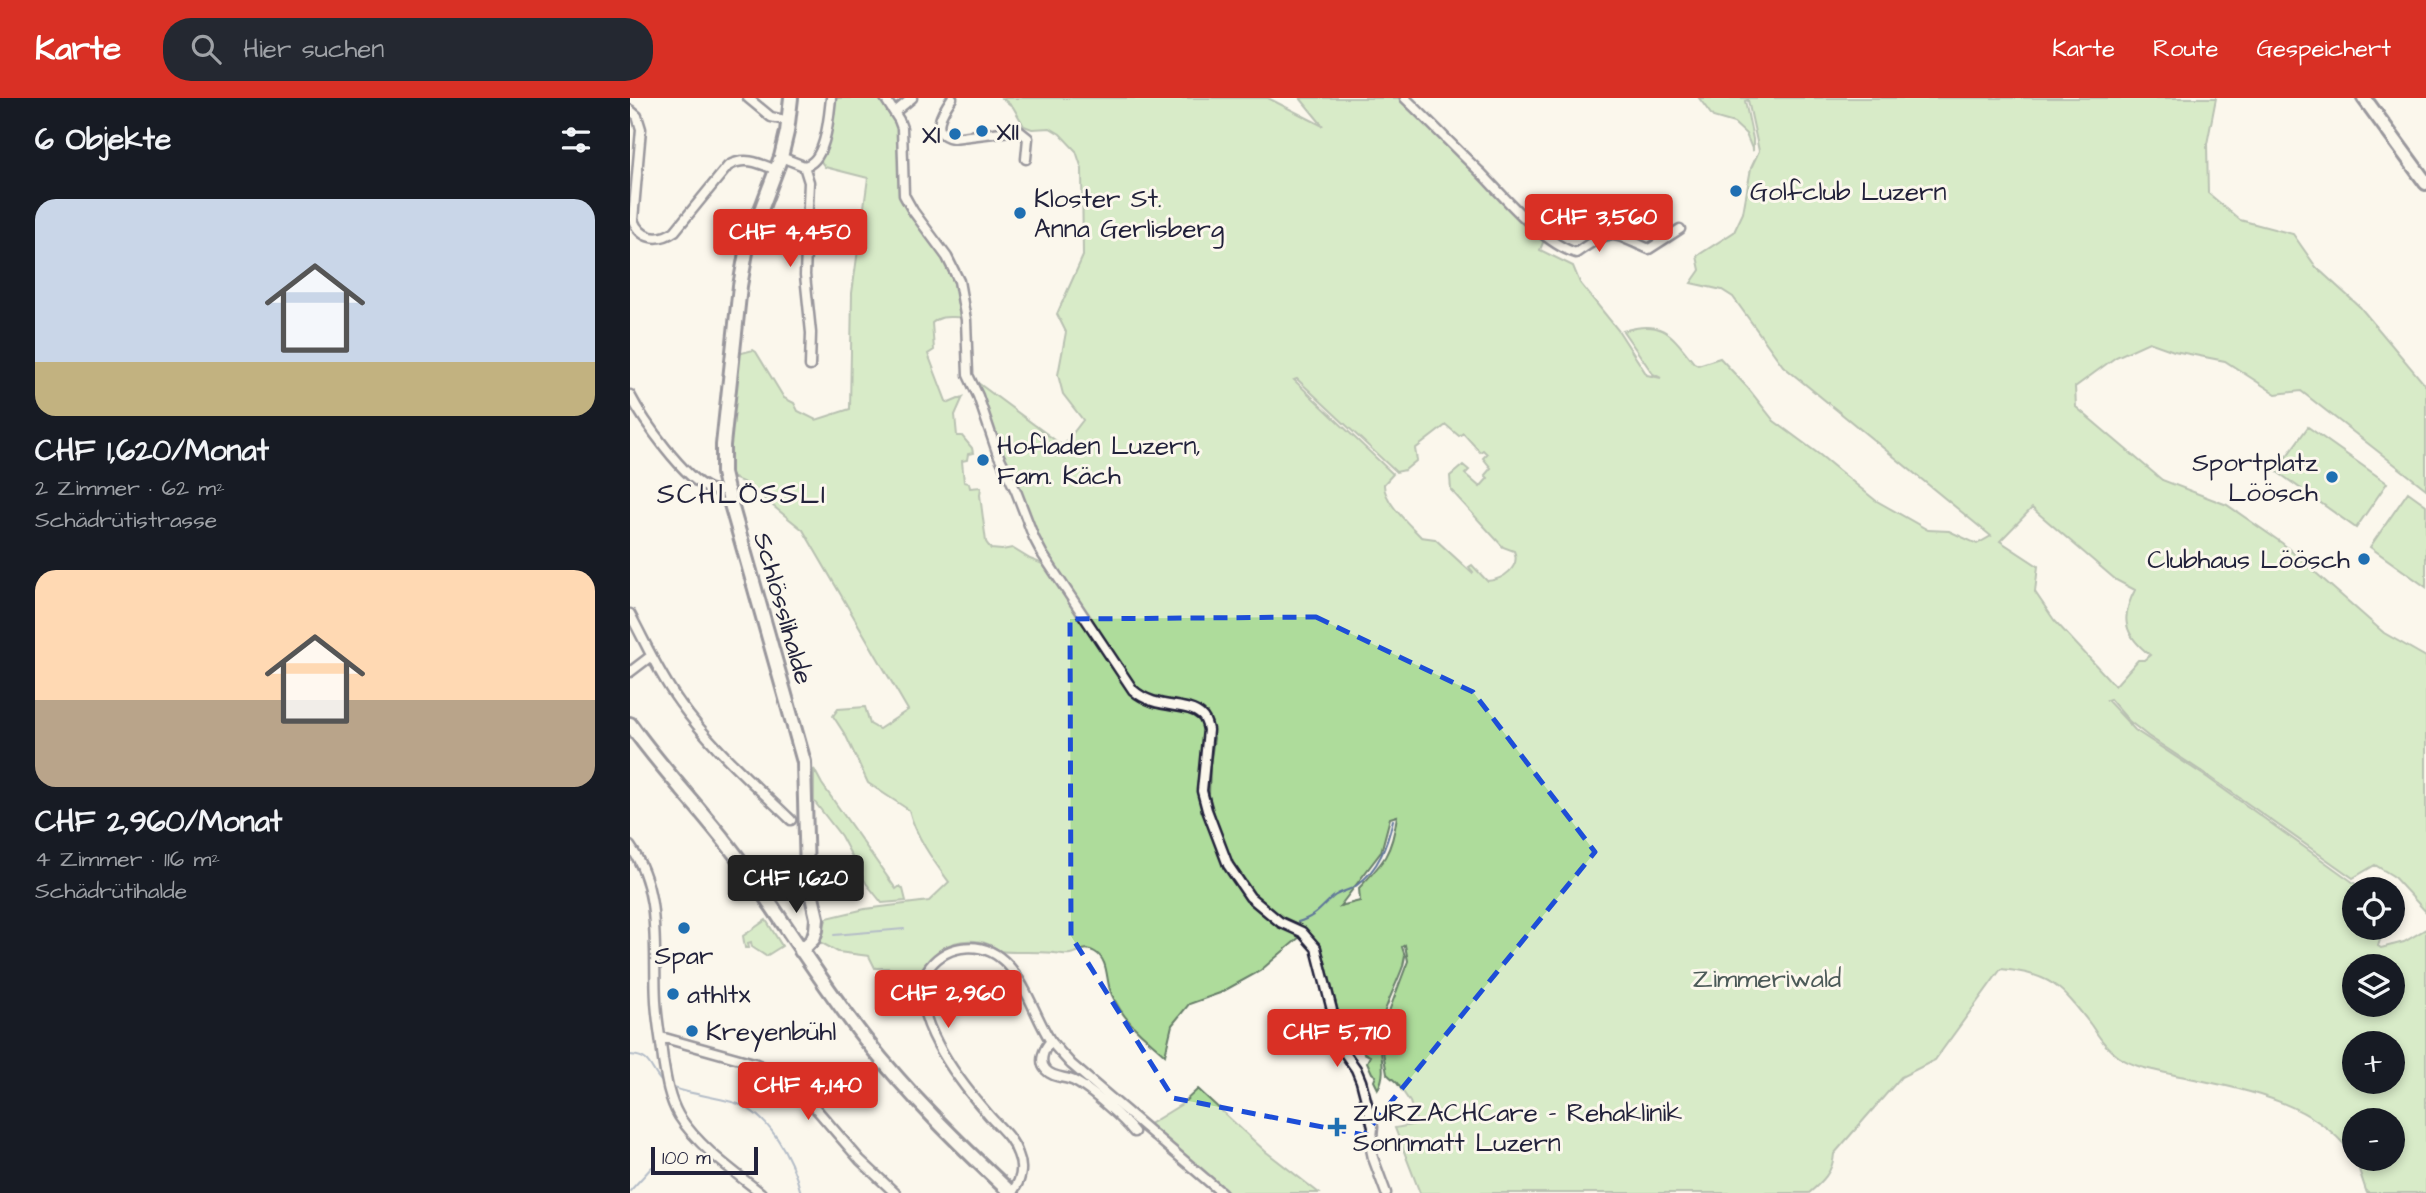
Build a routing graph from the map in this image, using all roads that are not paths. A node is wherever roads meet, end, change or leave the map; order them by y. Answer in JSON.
{"nodes":[{"id":1,"x":748,"y":98,"type":"edge"},
{"id":2,"x":791,"y":98,"type":"edge"},
{"id":3,"x":831,"y":98,"type":"edge"},
{"id":4,"x":885,"y":98,"type":"edge"},
{"id":5,"x":912,"y":98,"type":"edge"},
{"id":6,"x":952,"y":98,"type":"edge"},
{"id":7,"x":1405,"y":98,"type":"edge"},
{"id":8,"x":2364,"y":98,"type":"edge"},
{"id":9,"x":630,"y":110,"type":"edge"},
{"id":10,"x":895,"y":112,"type":"junction"},
{"id":11,"x":789,"y":121,"type":"junction"},
{"id":12,"x":781,"y":157,"type":"junction"},
{"id":13,"x":1026,"y":159,"type":"dead end"},
{"id":14,"x":804,"y":166,"type":"junction"},
{"id":15,"x":776,"y":170,"type":"junction"},
{"id":16,"x":2426,"y":183,"type":"edge"},
{"id":17,"x":1680,"y":229,"type":"dead end"},
{"id":18,"x":810,"y":366,"type":"dead end"},
{"id":19,"x":630,"y":395,"type":"edge"},
{"id":20,"x":727,"y":490,"type":"junction"},
{"id":21,"x":630,"y":614,"type":"edge"},
{"id":22,"x":652,"y":656,"type":"junction"},
{"id":23,"x":630,"y":672,"type":"edge"},
{"id":24,"x":630,"y":724,"type":"edge"},
{"id":25,"x":791,"y":820,"type":"dead end"},
{"id":26,"x":630,"y":846,"type":"edge"},
{"id":27,"x":816,"y":924,"type":"junction"},
{"id":28,"x":792,"y":939,"type":"junction"},
{"id":29,"x":801,"y":951,"type":"junction"},
{"id":30,"x":660,"y":1037,"type":"junction"},
{"id":31,"x":1051,"y":1041,"type":"junction"},
{"id":32,"x":1134,"y":1132,"type":"dead end"},
{"id":33,"x":761,"y":1193,"type":"edge"},
{"id":34,"x":895,"y":1193,"type":"edge"},
{"id":35,"x":1011,"y":1193,"type":"edge"},
{"id":36,"x":1222,"y":1193,"type":"edge"},
{"id":37,"x":1386,"y":1193,"type":"edge"}],
"edges":[{"from":1,"to":11,"type":"street"},
{"from":2,"to":11,"type":"main road","name":"Schlösslihalde"},
{"from":3,"to":14,"type":"street"},
{"from":4,"to":10,"type":"street"},
{"from":5,"to":10,"type":"street"},
{"from":6,"to":13,"type":"street"},
{"from":7,"to":17,"type":"street"},
{"from":8,"to":16,"type":"main road"},
{"from":9,"to":15,"type":"street"},
{"from":10,"to":37,"type":"street"},
{"from":11,"to":12,"type":"main road","name":"Schlösslihalde"},
{"from":12,"to":14,"type":"street"},
{"from":12,"to":15,"type":"main road","name":"Schlösslihalde"},
{"from":14,"to":18,"type":"street"},
{"from":15,"to":20,"type":"main road","name":"Schlösslihalde"},
{"from":19,"to":20,"type":"street"},
{"from":20,"to":27,"type":"main road","name":"Schlösslihalde"},
{"from":21,"to":22,"type":"street"},
{"from":22,"to":23,"type":"street"},
{"from":22,"to":25,"type":"street"},
{"from":24,"to":28,"type":"main road"},
{"from":26,"to":30,"type":"street"},
{"from":27,"to":28,"type":"main road"},
{"from":27,"to":29,"type":"main road"},
{"from":28,"to":29,"type":"main road"},
{"from":29,"to":35,"type":"main road"},
{"from":30,"to":33,"type":"street"},
{"from":30,"to":34,"type":"street"},
{"from":31,"to":32,"type":"street"},
{"from":31,"to":35,"type":"street"},
{"from":31,"to":36,"type":"street"}]}
